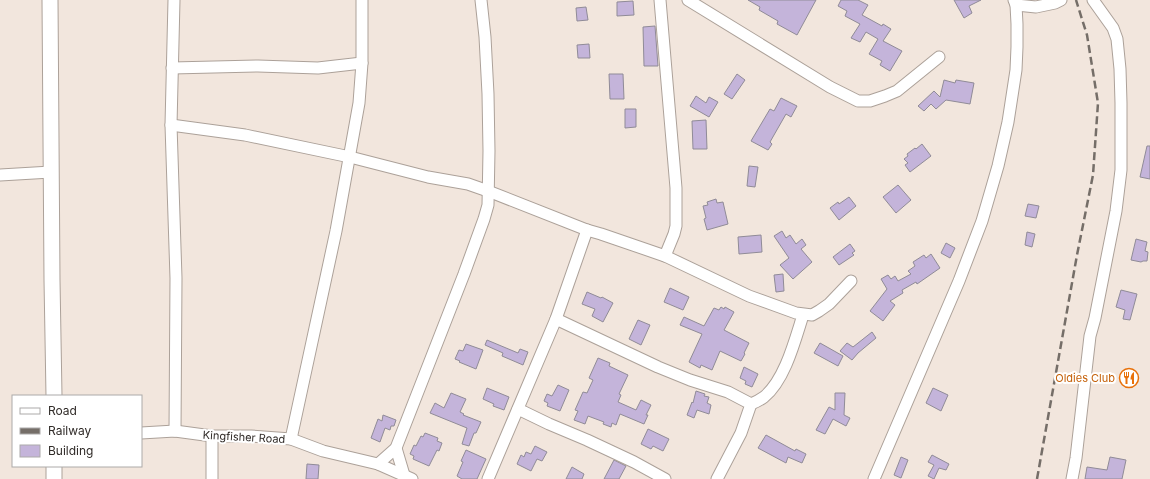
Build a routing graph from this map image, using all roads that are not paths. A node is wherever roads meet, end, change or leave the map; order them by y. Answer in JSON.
{"nodes":[{"id":1,"x":50,"y":0,"type":"edge"},
{"id":2,"x":174,"y":0,"type":"edge"},
{"id":3,"x":362,"y":0,"type":"edge"},
{"id":4,"x":481,"y":0,"type":"edge"},
{"id":5,"x":660,"y":0,"type":"edge"},
{"id":6,"x":688,"y":0,"type":"edge"},
{"id":7,"x":1061,"y":0,"type":"edge"},
{"id":8,"x":1093,"y":0,"type":"edge"},
{"id":9,"x":1015,"y":2,"type":"edge"},
{"id":10,"x":939,"y":57,"type":"dead end"},
{"id":11,"x":362,"y":63,"type":"junction"},
{"id":12,"x":172,"y":68,"type":"junction"},
{"id":13,"x":171,"y":125,"type":"junction"},
{"id":14,"x":350,"y":157,"type":"junction"},
{"id":15,"x":51,"y":172,"type":"junction"},
{"id":16,"x":0,"y":175,"type":"edge"},
{"id":17,"x":488,"y":191,"type":"junction"},
{"id":18,"x":587,"y":230,"type":"junction"},
{"id":19,"x":665,"y":256,"type":"junction"},
{"id":20,"x":851,"y":281,"type":"dead end"},
{"id":21,"x":803,"y":315,"type":"junction"},
{"id":22,"x":556,"y":319,"type":"junction"},
{"id":23,"x":54,"y":395,"type":"edge"},
{"id":24,"x":750,"y":404,"type":"junction"},
{"id":25,"x":518,"y":409,"type":"junction"},
{"id":26,"x":175,"y":431,"type":"junction"},
{"id":27,"x":142,"y":433,"type":"edge"},
{"id":28,"x":212,"y":436,"type":"junction"},
{"id":29,"x":291,"y":439,"type":"junction"},
{"id":30,"x":396,"y":448,"type":"junction"},
{"id":31,"x":378,"y":464,"type":"junction"},
{"id":32,"x":54,"y":467,"type":"edge"},
{"id":33,"x":408,"y":477,"type":"edge"},
{"id":34,"x":54,"y":479,"type":"edge"},
{"id":35,"x":212,"y":479,"type":"edge"},
{"id":36,"x":488,"y":479,"type":"edge"},
{"id":37,"x":665,"y":479,"type":"edge"},
{"id":38,"x":717,"y":479,"type":"edge"},
{"id":39,"x":874,"y":479,"type":"edge"},
{"id":40,"x":1072,"y":479,"type":"edge"}],
"edges":[{"from":1,"to":15,"type":"main road"},
{"from":2,"to":12,"type":"street"},
{"from":3,"to":11,"type":"street"},
{"from":4,"to":17,"type":"street"},
{"from":5,"to":19,"type":"street"},
{"from":6,"to":10,"type":"street"},
{"from":7,"to":9,"type":"street"},
{"from":8,"to":40,"type":"street"},
{"from":9,"to":39,"type":"street"},
{"from":11,"to":12,"type":"street"},
{"from":11,"to":14,"type":"street"},
{"from":12,"to":13,"type":"street"},
{"from":13,"to":14,"type":"street"},
{"from":13,"to":26,"type":"street"},
{"from":14,"to":17,"type":"street"},
{"from":14,"to":29,"type":"street"},
{"from":15,"to":16,"type":"street"},
{"from":15,"to":23,"type":"main road"},
{"from":17,"to":18,"type":"street"},
{"from":17,"to":30,"type":"street"},
{"from":18,"to":19,"type":"street"},
{"from":18,"to":22,"type":"street"},
{"from":19,"to":21,"type":"street"},
{"from":20,"to":21,"type":"street"},
{"from":21,"to":24,"type":"street"},
{"from":22,"to":24,"type":"street"},
{"from":22,"to":25,"type":"street"},
{"from":24,"to":38,"type":"street"},
{"from":25,"to":36,"type":"street"},
{"from":25,"to":37,"type":"street"},
{"from":26,"to":27,"type":"street","name":"Kingfisher Road"},
{"from":26,"to":28,"type":"street","name":"Kingfisher Road"},
{"from":28,"to":29,"type":"street","name":"Kingfisher Road"},
{"from":28,"to":35,"type":"street"},
{"from":29,"to":31,"type":"street","name":"Kingfisher Road"},
{"from":30,"to":31,"type":"street"},
{"from":30,"to":33,"type":"street"},
{"from":31,"to":33,"type":"street","name":"Kingfisher Road"},
{"from":32,"to":34,"type":"main road"}]}
